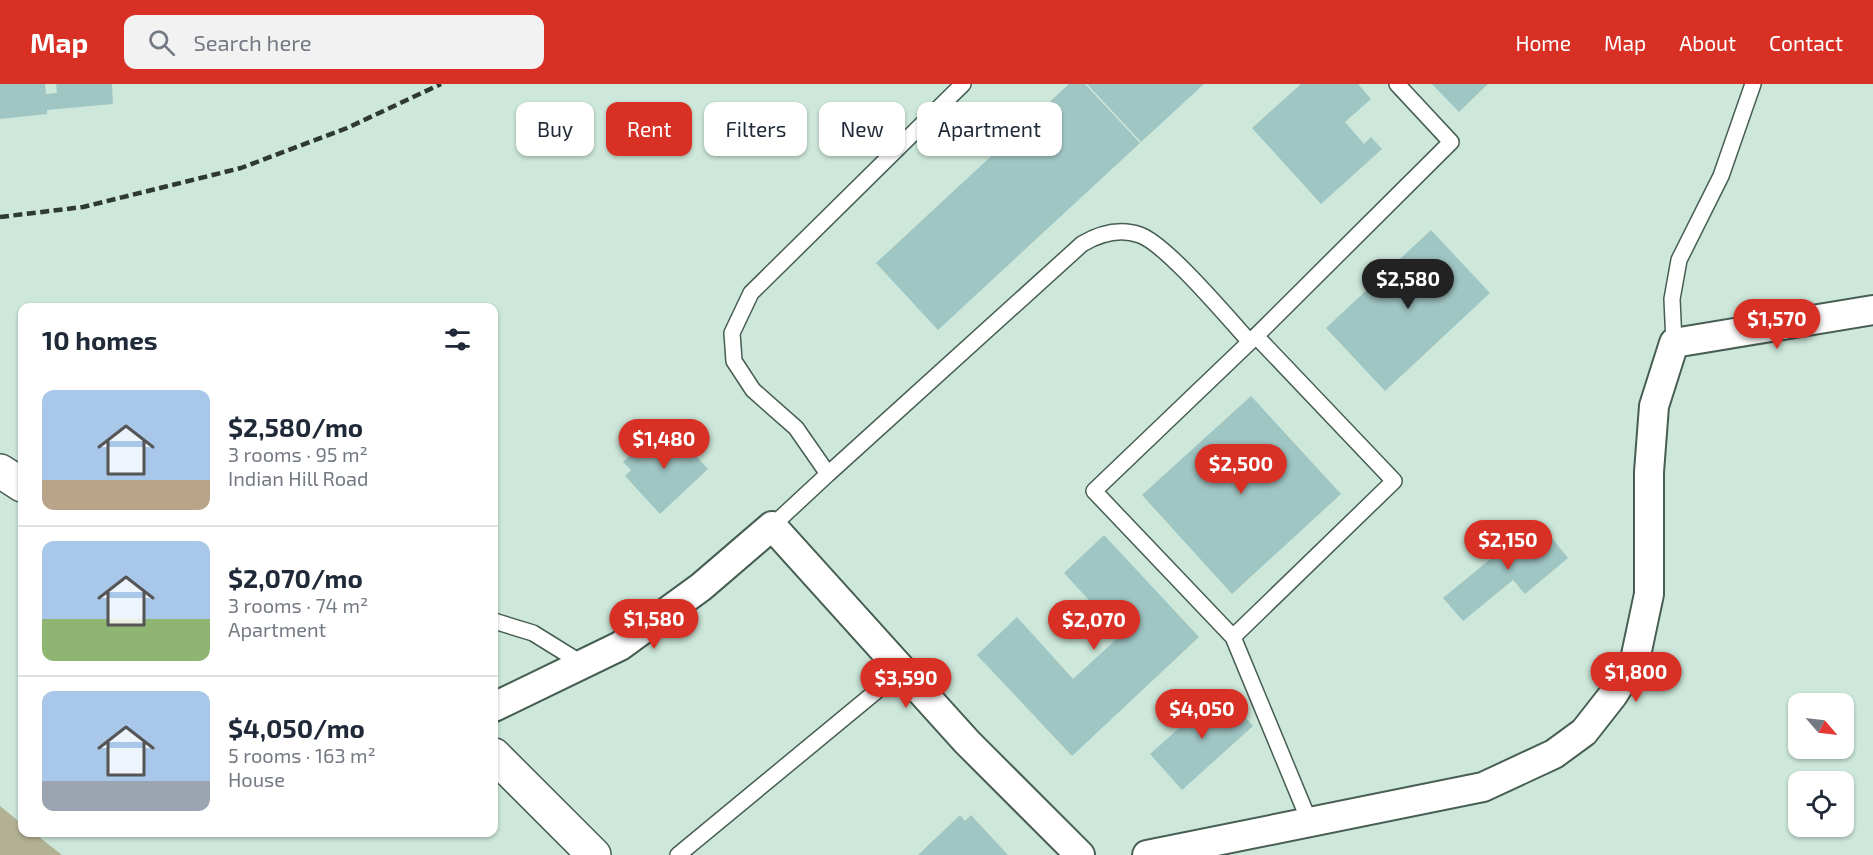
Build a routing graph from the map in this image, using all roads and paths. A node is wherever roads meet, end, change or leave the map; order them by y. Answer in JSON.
{"nodes":[{"id":1,"x":963,"y":84,"type":"edge"},
{"id":2,"x":1397,"y":84,"type":"edge"},
{"id":3,"x":1753,"y":84,"type":"edge"},
{"id":4,"x":1873,"y":310,"type":"edge"},
{"id":5,"x":1253,"y":339,"type":"junction"},
{"id":6,"x":1674,"y":343,"type":"junction"},
{"id":7,"x":0,"y":471,"type":"edge"},
{"id":8,"x":828,"y":474,"type":"junction"},
{"id":9,"x":18,"y":482,"type":"edge"},
{"id":10,"x":772,"y":526,"type":"junction"},
{"id":11,"x":498,"y":622,"type":"edge"},
{"id":12,"x":1233,"y":637,"type":"junction"},
{"id":13,"x":583,"y":664,"type":"junction"},
{"id":14,"x":902,"y":670,"type":"junction"},
{"id":15,"x":498,"y":705,"type":"edge"},
{"id":16,"x":498,"y":760,"type":"edge"},
{"id":17,"x":1310,"y":823,"type":"junction"},
{"id":18,"x":594,"y":855,"type":"edge"},
{"id":19,"x":678,"y":855,"type":"edge"},
{"id":20,"x":1080,"y":855,"type":"edge"},
{"id":21,"x":1147,"y":855,"type":"edge"}],
"edges":[{"from":1,"to":8,"type":"lane"},
{"from":2,"to":5,"type":"lane"},
{"from":3,"to":6,"type":"lane"},
{"from":4,"to":6,"type":"street"},
{"from":5,"to":8,"type":"lane"},
{"from":5,"to":12,"type":"lane"},
{"from":5,"to":12,"type":"lane"},
{"from":6,"to":17,"type":"street"},
{"from":7,"to":9,"type":"street"},
{"from":8,"to":10,"type":"lane"},
{"from":10,"to":13,"type":"street"},
{"from":10,"to":14,"type":"street"},
{"from":11,"to":13,"type":"lane"},
{"from":12,"to":17,"type":"lane"},
{"from":13,"to":15,"type":"street"},
{"from":14,"to":19,"type":"lane"},
{"from":14,"to":20,"type":"street"},
{"from":16,"to":18,"type":"street"},
{"from":17,"to":21,"type":"street"}]}
